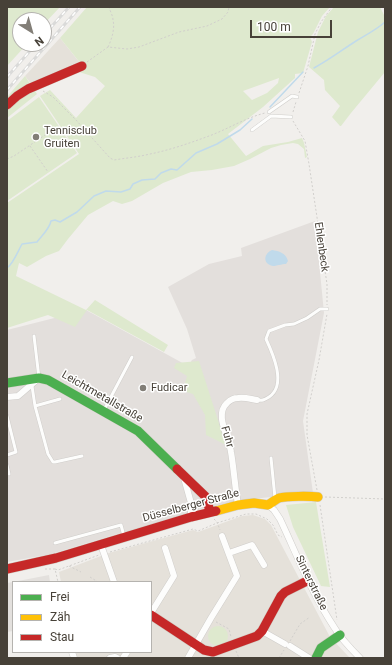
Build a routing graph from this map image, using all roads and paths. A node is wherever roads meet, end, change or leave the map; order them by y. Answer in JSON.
{"nodes":[{"id":1,"x":109,"y":7,"type":"edge"},
{"id":2,"x":229,"y":7,"type":"edge"},
{"id":3,"x":332,"y":7,"type":"edge"},
{"id":4,"x":108,"y":47,"type":"junction"},
{"id":5,"x":82,"y":66,"type":"joint"},
{"id":6,"x":37,"y":85,"type":"junction"},
{"id":7,"x":297,"y":97,"type":"junction"},
{"id":8,"x":7,"y":105,"type":"edge"},
{"id":9,"x":269,"y":112,"type":"joint"},
{"id":10,"x":291,"y":117,"type":"junction"},
{"id":11,"x":57,"y":127,"type":"dead end"},
{"id":12,"x":252,"y":130,"type":"dead end"},
{"id":13,"x":30,"y":146,"type":"junction"},
{"id":14,"x":7,"y":159,"type":"edge"},
{"id":15,"x":48,"y":172,"type":"dead end"},
{"id":16,"x":328,"y":309,"type":"junction"},
{"id":17,"x":34,"y":336,"type":"dead end"},
{"id":18,"x":132,"y":357,"type":"dead end"},
{"id":19,"x":39,"y":378,"type":"junction"},
{"id":20,"x":7,"y":383,"type":"edge"},
{"id":21,"x":32,"y":385,"type":"junction"},
{"id":22,"x":7,"y":397,"type":"edge"},
{"id":23,"x":60,"y":399,"type":"dead end"},
{"id":24,"x":257,"y":400,"type":"joint"},
{"id":25,"x":35,"y":406,"type":"junction"},
{"id":26,"x":104,"y":410,"type":"junction"},
{"id":27,"x":7,"y":416,"type":"edge"},
{"id":28,"x":7,"y":455,"type":"edge"},
{"id":29,"x":82,"y":456,"type":"dead end"},
{"id":30,"x":271,"y":458,"type":"dead end"},
{"id":31,"x":7,"y":465,"type":"edge"},
{"id":32,"x":9,"y":474,"type":"dead end"},
{"id":33,"x":184,"y":476,"type":"junction"},
{"id":34,"x":318,"y":497,"type":"junction"},
{"id":35,"x":385,"y":499,"type":"edge"},
{"id":36,"x":272,"y":502,"type":"junction"},
{"id":37,"x":238,"y":505,"type":"junction"},
{"id":38,"x":210,"y":512,"type":"junction"},
{"id":39,"x":191,"y":517,"type":"junction"},
{"id":40,"x":217,"y":523,"type":"junction"},
{"id":41,"x":222,"y":536,"type":"joint"},
{"id":42,"x":124,"y":538,"type":"junction"},
{"id":43,"x":286,"y":539,"type":"dead end"},
{"id":44,"x":55,"y":543,"type":"dead end"},
{"id":45,"x":166,"y":548,"type":"dead end"},
{"id":46,"x":103,"y":549,"type":"junction"},
{"id":47,"x":228,"y":553,"type":"junction"},
{"id":48,"x":264,"y":565,"type":"dead end"},
{"id":49,"x":68,"y":566,"type":"junction"},
{"id":50,"x":41,"y":568,"type":"dead end"},
{"id":51,"x":7,"y":569,"type":"edge"},
{"id":52,"x":55,"y":569,"type":"junction"},
{"id":53,"x":81,"y":572,"type":"dead end"},
{"id":54,"x":90,"y":577,"type":"dead end"},
{"id":55,"x":309,"y":580,"type":"junction"},
{"id":56,"x":58,"y":581,"type":"edge"},
{"id":57,"x":96,"y":581,"type":"edge"},
{"id":58,"x":114,"y":581,"type":"edge"},
{"id":59,"x":152,"y":612,"type":"edge"},
{"id":60,"x":152,"y":615,"type":"edge"},
{"id":61,"x":310,"y":617,"type":"dead end"},
{"id":62,"x":211,"y":618,"type":"junction"},
{"id":63,"x":262,"y":631,"type":"junction"},
{"id":64,"x":337,"y":632,"type":"junction"},
{"id":65,"x":196,"y":645,"type":"junction"},
{"id":66,"x":234,"y":645,"type":"junction"},
{"id":67,"x":288,"y":645,"type":"junction"},
{"id":68,"x":110,"y":658,"type":"edge"},
{"id":69,"x":117,"y":658,"type":"edge"},
{"id":70,"x":188,"y":658,"type":"edge"},
{"id":71,"x":239,"y":658,"type":"edge"},
{"id":72,"x":279,"y":658,"type":"edge"},
{"id":73,"x":309,"y":658,"type":"edge"},
{"id":74,"x":316,"y":658,"type":"edge"},
{"id":75,"x":360,"y":658,"type":"edge"}],
"edges":[{"from":1,"to":4,"type":"path"},
{"from":2,"to":4,"type":"path"},
{"from":3,"to":7,"type":"path"},
{"from":4,"to":5,"type":"path"},
{"from":5,"to":6,"type":"street"},
{"from":6,"to":8,"type":"street"},
{"from":6,"to":9,"type":"path"},
{"from":7,"to":9,"type":"lane"},
{"from":7,"to":10,"type":"path"},
{"from":10,"to":12,"type":"lane"},
{"from":10,"to":16,"type":"path","name":"Ehlenbeck"},
{"from":11,"to":13,"type":"path"},
{"from":13,"to":14,"type":"path"},
{"from":13,"to":15,"type":"path"},
{"from":16,"to":24,"type":"lane"},
{"from":16,"to":34,"type":"path","name":"Ehlenbeck"},
{"from":17,"to":19,"type":"lane"},
{"from":18,"to":26,"type":"lane"},
{"from":19,"to":20,"type":"street","name":"Leichtmetallstraße"},
{"from":19,"to":21,"type":"street"},
{"from":19,"to":26,"type":"street","name":"Leichtmetallstraße"},
{"from":21,"to":22,"type":"street"},
{"from":21,"to":25,"type":"lane"},
{"from":23,"to":25,"type":"lane"},
{"from":24,"to":37,"type":"street","name":"Fuhr"},
{"from":25,"to":29,"type":"lane"},
{"from":26,"to":33,"type":"street","name":"Leichtmetallstraße"},
{"from":27,"to":28,"type":"lane"},
{"from":30,"to":36,"type":"lane"},
{"from":31,"to":32,"type":"lane"},
{"from":33,"to":38,"type":"street","name":"Leichtmetallstraße"},
{"from":33,"to":39,"type":"street","name":"Leichtmetallstraße"},
{"from":34,"to":35,"type":"path"},
{"from":34,"to":36,"type":"street","name":"Düsselberger Straße"},
{"from":34,"to":64,"type":"path","name":"Ehlenbeck"},
{"from":36,"to":37,"type":"street","name":"Düsselberger Straße"},
{"from":36,"to":55,"type":"street","name":"Sinterstraße"},
{"from":37,"to":38,"type":"street","name":"Düsselberger Straße"},
{"from":38,"to":39,"type":"street","name":"Düsselberger Straße"},
{"from":39,"to":42,"type":"street","name":"Düsselberger Straße"},
{"from":40,"to":41,"type":"path"},
{"from":40,"to":43,"type":"path"},
{"from":40,"to":46,"type":"path"},
{"from":41,"to":47,"type":"street"},
{"from":42,"to":44,"type":"lane"},
{"from":42,"to":46,"type":"street","name":"Düsselberger Straße"},
{"from":45,"to":59,"type":"street"},
{"from":46,"to":49,"type":"path"},
{"from":46,"to":51,"type":"street","name":"Düsselberger Straße"},
{"from":46,"to":58,"type":"street"},
{"from":47,"to":48,"type":"street"},
{"from":47,"to":62,"type":"street"},
{"from":49,"to":52,"type":"path"},
{"from":49,"to":53,"type":"path"},
{"from":50,"to":52,"type":"path"},
{"from":52,"to":56,"type":"path"},
{"from":54,"to":57,"type":"path"},
{"from":55,"to":63,"type":"street"},
{"from":55,"to":64,"type":"street","name":"Sinterstraße"},
{"from":60,"to":65,"type":"street"},
{"from":61,"to":67,"type":"path"},
{"from":62,"to":65,"type":"street"},
{"from":62,"to":66,"type":"path"},
{"from":63,"to":66,"type":"street"},
{"from":63,"to":67,"type":"street"},
{"from":64,"to":74,"type":"street"},
{"from":64,"to":75,"type":"street","name":"Sinterstraße"},
{"from":65,"to":66,"type":"street"},
{"from":65,"to":70,"type":"street"},
{"from":66,"to":71,"type":"path"},
{"from":67,"to":72,"type":"path"},
{"from":67,"to":73,"type":"street"},
{"from":68,"to":69,"type":"street"}]}
